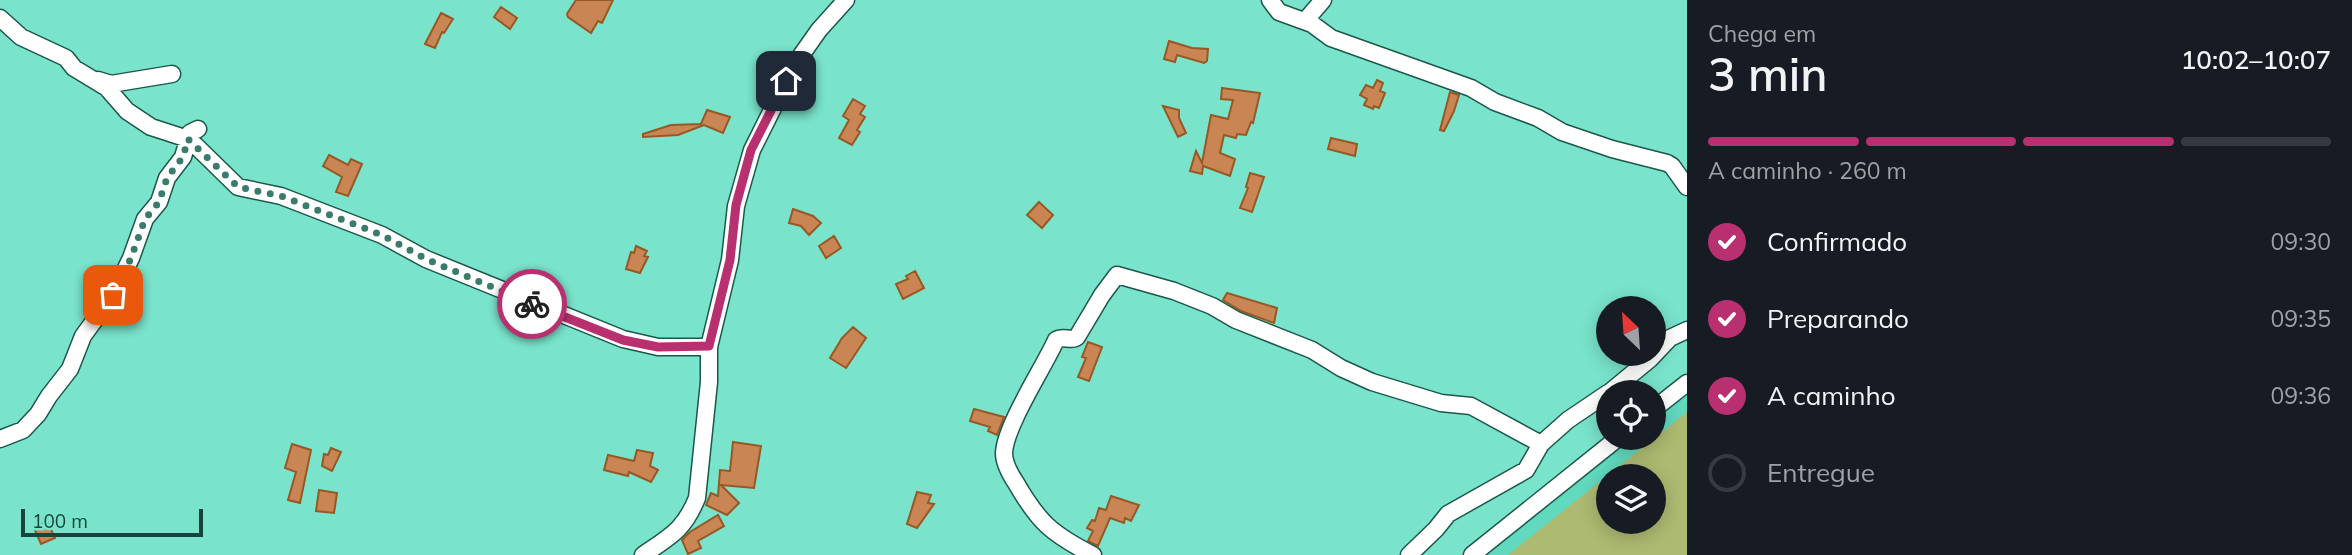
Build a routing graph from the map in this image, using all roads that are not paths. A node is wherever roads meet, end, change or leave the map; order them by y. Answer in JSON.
{"nodes":[{"id":1,"x":846,"y":0,"type":"edge"},
{"id":2,"x":1270,"y":0,"type":"edge"},
{"id":3,"x":1323,"y":0,"type":"edge"},
{"id":4,"x":0,"y":18,"type":"edge"},
{"id":5,"x":1305,"y":21,"type":"junction"},
{"id":6,"x":172,"y":74,"type":"dead end"},
{"id":7,"x":93,"y":78,"type":"junction"},
{"id":8,"x":193,"y":134,"type":"junction"},
{"id":9,"x":1687,"y":187,"type":"edge"},
{"id":10,"x":1687,"y":330,"type":"edge"},
{"id":11,"x":709,"y":346,"type":"junction"},
{"id":12,"x":1625,"y":380,"type":"edge"},
{"id":13,"x":1687,"y":383,"type":"edge"},
{"id":14,"x":1666,"y":400,"type":"edge"},
{"id":15,"x":1596,"y":402,"type":"edge"},
{"id":16,"x":0,"y":439,"type":"edge"},
{"id":17,"x":1541,"y":444,"type":"junction"},
{"id":18,"x":1603,"y":450,"type":"edge"},
{"id":19,"x":643,"y":555,"type":"edge"},
{"id":20,"x":1093,"y":555,"type":"edge"},
{"id":21,"x":1409,"y":555,"type":"edge"},
{"id":22,"x":1472,"y":555,"type":"edge"}],
"edges":[{"from":1,"to":11,"type":"street"},
{"from":2,"to":5,"type":"street"},
{"from":3,"to":5,"type":"street"},
{"from":4,"to":7,"type":"street"},
{"from":5,"to":9,"type":"street"},
{"from":6,"to":7,"type":"street"},
{"from":7,"to":8,"type":"street"},
{"from":8,"to":11,"type":"street"},
{"from":8,"to":16,"type":"street"},
{"from":10,"to":12,"type":"street"},
{"from":11,"to":19,"type":"street"},
{"from":13,"to":14,"type":"street"},
{"from":15,"to":17,"type":"street"},
{"from":17,"to":20,"type":"street"},
{"from":17,"to":21,"type":"street"},
{"from":18,"to":22,"type":"street"}]}
